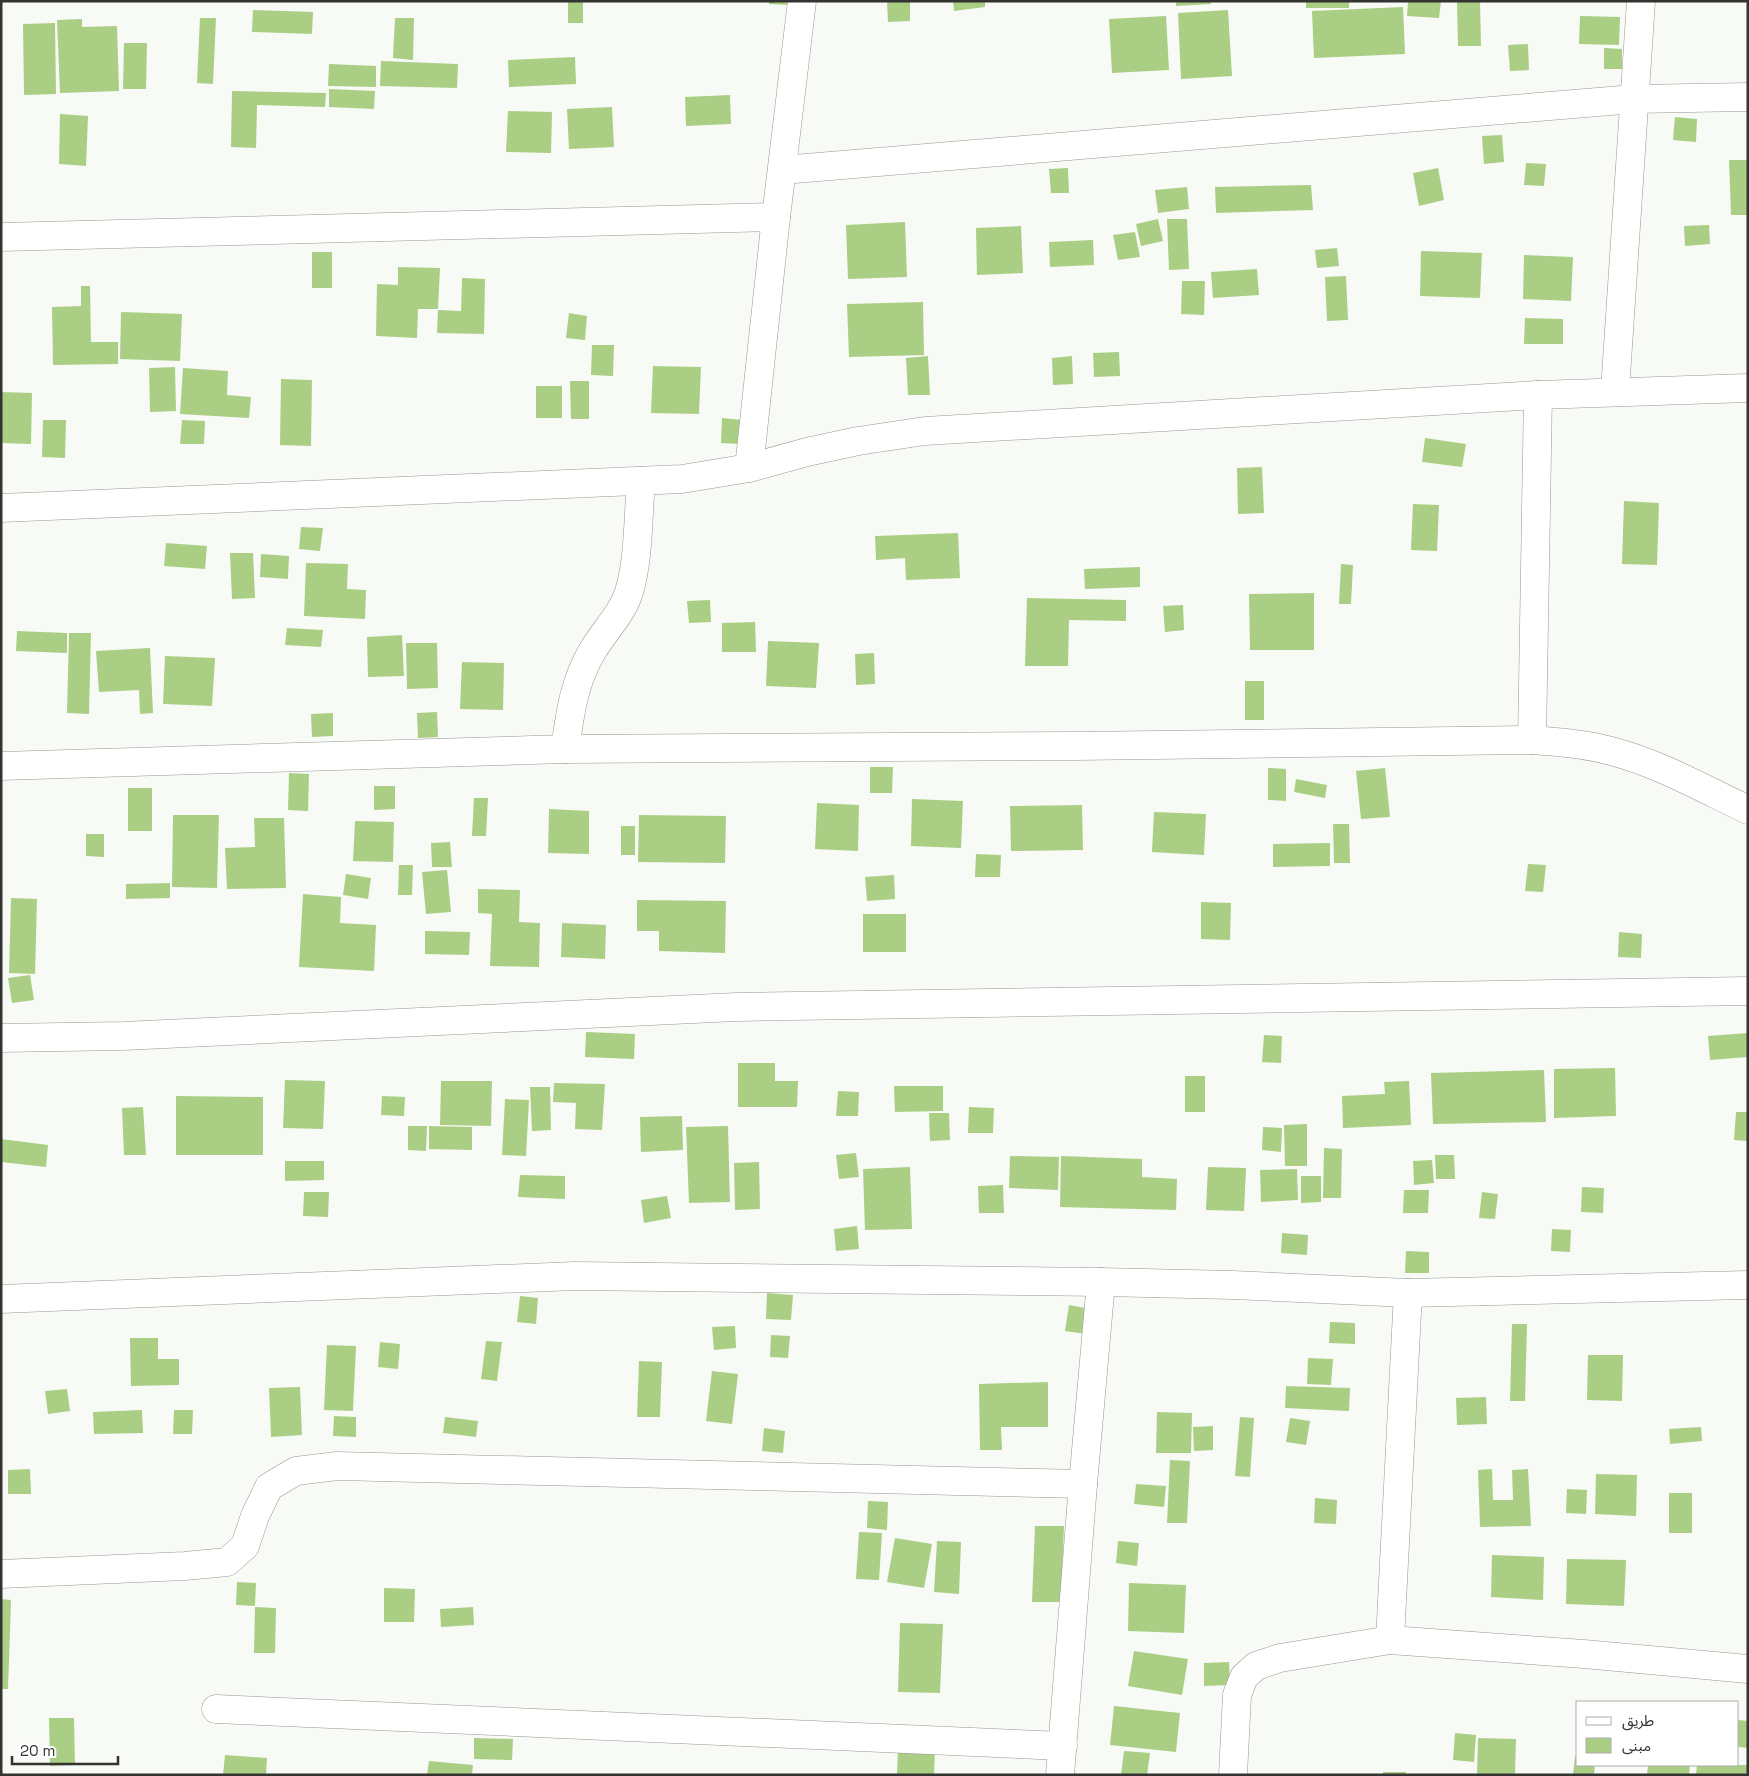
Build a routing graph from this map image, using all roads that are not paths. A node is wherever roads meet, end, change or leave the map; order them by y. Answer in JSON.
{"nodes":[{"id":1,"x":802,"y":1,"type":"edge"},
{"id":2,"x":1641,"y":1,"type":"edge"},
{"id":3,"x":1748,"y":97,"type":"edge"},
{"id":4,"x":1634,"y":99,"type":"junction"},
{"id":5,"x":782,"y":170,"type":"junction"},
{"id":6,"x":776,"y":218,"type":"junction"},
{"id":7,"x":1,"y":237,"type":"edge"},
{"id":8,"x":1748,"y":388,"type":"edge"},
{"id":9,"x":1615,"y":391,"type":"junction"},
{"id":10,"x":1538,"y":395,"type":"junction"},
{"id":11,"x":749,"y":468,"type":"junction"},
{"id":12,"x":641,"y":481,"type":"junction"},
{"id":13,"x":1,"y":508,"type":"edge"},
{"id":14,"x":1532,"y":740,"type":"junction"},
{"id":15,"x":565,"y":749,"type":"junction"},
{"id":16,"x":1,"y":766,"type":"edge"},
{"id":17,"x":1748,"y":810,"type":"edge"},
{"id":18,"x":1748,"y":990,"type":"edge"},
{"id":19,"x":1,"y":1038,"type":"edge"},
{"id":20,"x":1101,"y":1282,"type":"junction"},
{"id":21,"x":1748,"y":1285,"type":"edge"},
{"id":22,"x":1408,"y":1293,"type":"junction"},
{"id":23,"x":1,"y":1300,"type":"edge"},
{"id":24,"x":1083,"y":1484,"type":"junction"},
{"id":25,"x":1,"y":1574,"type":"edge"},
{"id":26,"x":1390,"y":1640,"type":"junction"},
{"id":27,"x":1748,"y":1670,"type":"edge"},
{"id":28,"x":216,"y":1709,"type":"dead end"},
{"id":29,"x":1062,"y":1746,"type":"junction"},
{"id":30,"x":1060,"y":1775,"type":"edge"},
{"id":31,"x":1233,"y":1775,"type":"edge"}],
"edges":[{"from":1,"to":5,"type":"street"},
{"from":2,"to":4,"type":"street"},
{"from":3,"to":4,"type":"street"},
{"from":4,"to":5,"type":"street"},
{"from":4,"to":9,"type":"street"},
{"from":5,"to":6,"type":"street"},
{"from":6,"to":7,"type":"street"},
{"from":6,"to":11,"type":"street"},
{"from":8,"to":9,"type":"street"},
{"from":9,"to":10,"type":"street"},
{"from":10,"to":11,"type":"street"},
{"from":10,"to":14,"type":"street"},
{"from":11,"to":12,"type":"street"},
{"from":12,"to":13,"type":"street"},
{"from":12,"to":15,"type":"street"},
{"from":14,"to":15,"type":"street"},
{"from":14,"to":17,"type":"street"},
{"from":15,"to":16,"type":"street"},
{"from":18,"to":19,"type":"street"},
{"from":20,"to":22,"type":"street"},
{"from":20,"to":23,"type":"street"},
{"from":20,"to":24,"type":"street"},
{"from":21,"to":22,"type":"street"},
{"from":22,"to":26,"type":"street"},
{"from":24,"to":25,"type":"street"},
{"from":24,"to":29,"type":"street"},
{"from":26,"to":27,"type":"street"},
{"from":26,"to":31,"type":"street"},
{"from":28,"to":29,"type":"street"},
{"from":29,"to":30,"type":"street"}]}
